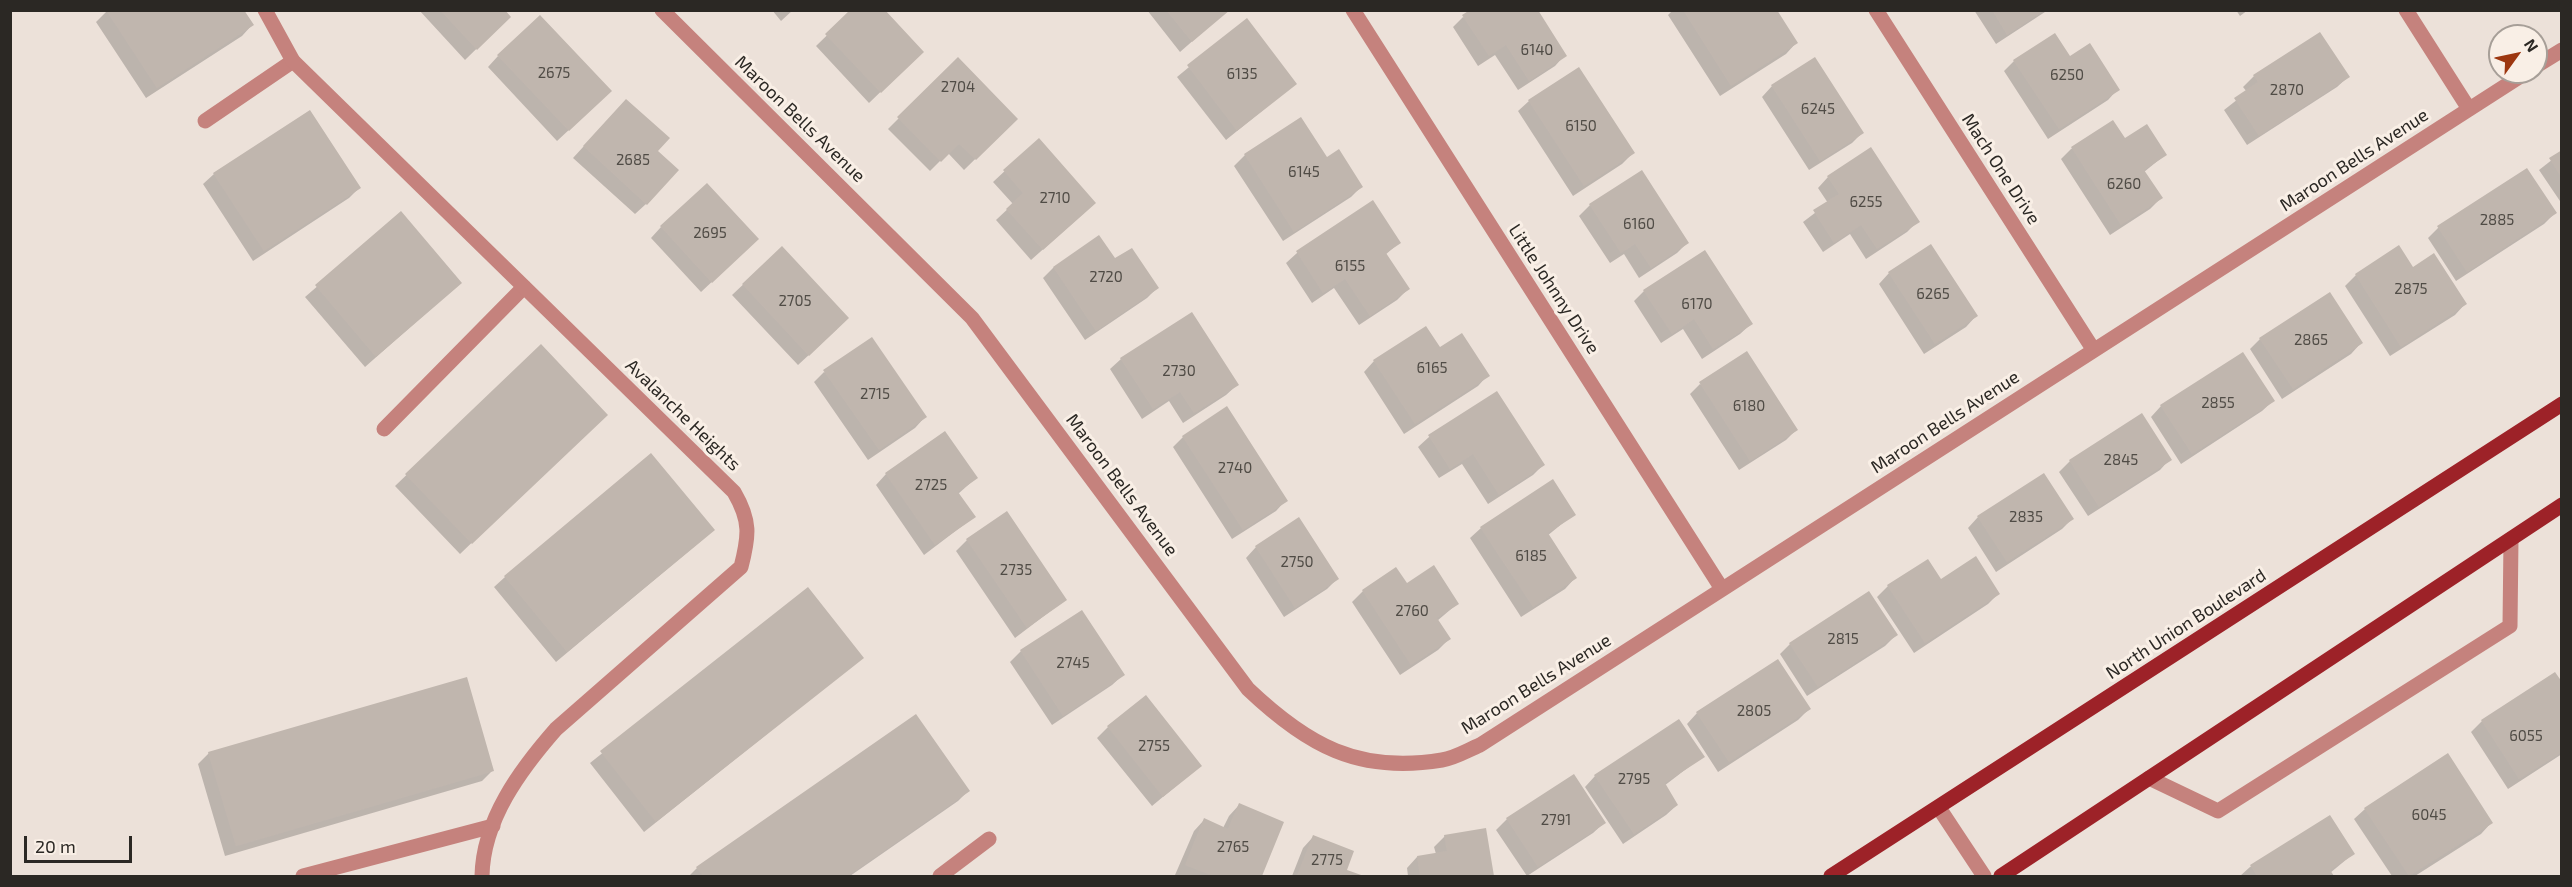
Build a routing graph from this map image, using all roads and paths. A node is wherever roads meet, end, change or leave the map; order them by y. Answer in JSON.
{"nodes":[{"id":1,"x":266,"y":10,"type":"edge"},
{"id":2,"x":662,"y":10,"type":"edge"},
{"id":3,"x":1353,"y":10,"type":"edge"},
{"id":4,"x":1876,"y":10,"type":"edge"},
{"id":5,"x":2406,"y":10,"type":"edge"},
{"id":6,"x":2562,"y":50,"type":"edge"},
{"id":7,"x":2548,"y":59,"type":"edge"},
{"id":8,"x":293,"y":61,"type":"junction"},
{"id":9,"x":2508,"y":84,"type":"edge"},
{"id":10,"x":2469,"y":109,"type":"junction"},
{"id":11,"x":205,"y":121,"type":"dead end"},
{"id":12,"x":524,"y":287,"type":"junction"},
{"id":13,"x":2093,"y":350,"type":"junction"},
{"id":14,"x":2562,"y":404,"type":"edge"},
{"id":15,"x":384,"y":429,"type":"dead end"},
{"id":16,"x":2562,"y":505,"type":"edge"},
{"id":17,"x":2511,"y":539,"type":"junction"},
{"id":18,"x":1722,"y":589,"type":"junction"},
{"id":19,"x":2149,"y":778,"type":"junction"},
{"id":20,"x":1939,"y":808,"type":"junction"},
{"id":21,"x":493,"y":826,"type":"junction"},
{"id":22,"x":989,"y":839,"type":"dead end"},
{"id":23,"x":303,"y":876,"type":"edge"},
{"id":24,"x":482,"y":876,"type":"edge"},
{"id":25,"x":940,"y":876,"type":"edge"},
{"id":26,"x":1831,"y":876,"type":"edge"},
{"id":27,"x":1984,"y":876,"type":"edge"},
{"id":28,"x":2001,"y":876,"type":"edge"}],
"edges":[{"from":1,"to":8,"type":"street","name":"Avalanche Heights"},
{"from":2,"to":18,"type":"street","name":"Maroon Bells Avenue"},
{"from":3,"to":18,"type":"street","name":"Little Johnny Drive"},
{"from":4,"to":13,"type":"street","name":"Mach One Drive"},
{"from":5,"to":10,"type":"street"},
{"from":6,"to":7,"type":"street"},
{"from":8,"to":11,"type":"street"},
{"from":8,"to":12,"type":"street","name":"Avalanche Heights"},
{"from":9,"to":10,"type":"street","name":"Maroon Bells Avenue"},
{"from":10,"to":13,"type":"street","name":"Maroon Bells Avenue"},
{"from":12,"to":15,"type":"street"},
{"from":12,"to":21,"type":"street","name":"Avalanche Heights"},
{"from":13,"to":18,"type":"street","name":"Maroon Bells Avenue"},
{"from":14,"to":20,"type":"main road","name":"North Union Boulevard"},
{"from":16,"to":17,"type":"main road"},
{"from":17,"to":19,"type":"main road"},
{"from":17,"to":19,"type":"street"},
{"from":19,"to":28,"type":"main road"},
{"from":20,"to":26,"type":"main road","name":"North Union Boulevard"},
{"from":20,"to":27,"type":"street"},
{"from":21,"to":23,"type":"street"},
{"from":21,"to":24,"type":"street","name":"Avalanche Heights"},
{"from":22,"to":25,"type":"street"}]}
